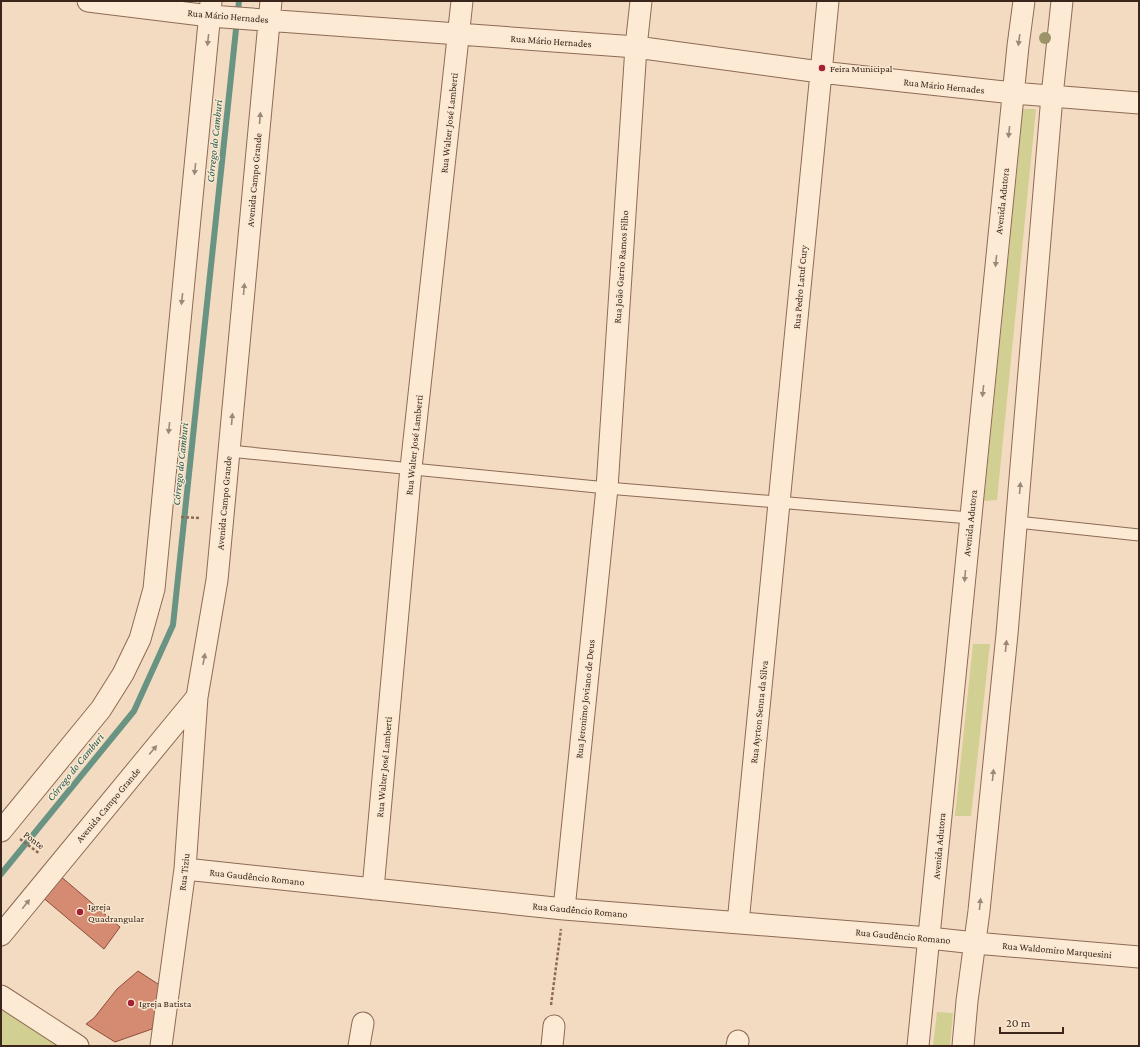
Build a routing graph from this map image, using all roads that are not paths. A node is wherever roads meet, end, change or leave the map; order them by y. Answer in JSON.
{"nodes":[{"id":1,"x":88,"y":1,"type":"edge"},
{"id":2,"x":462,"y":1,"type":"edge"},
{"id":3,"x":641,"y":1,"type":"edge"},
{"id":4,"x":828,"y":1,"type":"edge"},
{"id":5,"x":1024,"y":1,"type":"edge"},
{"id":6,"x":1062,"y":1,"type":"edge"},
{"id":7,"x":270,"y":10,"type":"edge"},
{"id":8,"x":224,"y":13,"type":"edge"},
{"id":9,"x":459,"y":35,"type":"junction"},
{"id":10,"x":636,"y":47,"type":"junction"},
{"id":11,"x":820,"y":72,"type":"junction"},
{"id":12,"x":1013,"y":93,"type":"junction"},
{"id":13,"x":1052,"y":96,"type":"junction"},
{"id":14,"x":1139,"y":103,"type":"edge"},
{"id":15,"x":229,"y":451,"type":"junction"},
{"id":16,"x":411,"y":468,"type":"junction"},
{"id":17,"x":607,"y":488,"type":"junction"},
{"id":18,"x":780,"y":502,"type":"junction"},
{"id":19,"x":970,"y":518,"type":"junction"},
{"id":20,"x":1017,"y":522,"type":"junction"},
{"id":21,"x":1139,"y":535,"type":"edge"},
{"id":22,"x":197,"y":698,"type":"junction"},
{"id":23,"x":8,"y":833,"type":"edge"},
{"id":24,"x":185,"y":869,"type":"junction"},
{"id":25,"x":372,"y":889,"type":"junction"},
{"id":26,"x":564,"y":909,"type":"junction"},
{"id":27,"x":738,"y":923,"type":"junction"},
{"id":28,"x":1,"y":935,"type":"edge"},
{"id":29,"x":929,"y":938,"type":"junction"},
{"id":30,"x":974,"y":943,"type":"junction"},
{"id":31,"x":1139,"y":957,"type":"edge"},
{"id":32,"x":1,"y":996,"type":"edge"},
{"id":33,"x":362,"y":1023,"type":"dead end"},
{"id":34,"x":78,"y":1046,"type":"edge"},
{"id":35,"x":161,"y":1046,"type":"edge"},
{"id":36,"x":360,"y":1046,"type":"edge"},
{"id":37,"x":918,"y":1046,"type":"edge"},
{"id":38,"x":963,"y":1046,"type":"edge"}],
"edges":[{"from":1,"to":8,"type":"street","name":"Rua Mário Hernades"},
{"from":2,"to":9,"type":"street","name":"Rua Walter José Lamberti"},
{"from":3,"to":10,"type":"street","name":"Rua João Garrio Ramos Filho"},
{"from":4,"to":11,"type":"street","name":"Rua Pedro Latuf Cury"},
{"from":5,"to":12,"type":"street","name":"Avenida Adutora","one_way":true},
{"from":6,"to":13,"type":"street"},
{"from":7,"to":8,"type":"street","name":"Rua Mário Hernades"},
{"from":7,"to":9,"type":"street","name":"Rua Mário Hernades"},
{"from":15,"to":7,"type":"street","name":"Avenida Campo Grande","one_way":true},
{"from":8,"to":23,"type":"street","one_way":true},
{"from":9,"to":10,"type":"street","name":"Rua Mário Hernades"},
{"from":9,"to":16,"type":"street","name":"Rua Walter José Lamberti"},
{"from":10,"to":11,"type":"street","name":"Rua Mário Hernades"},
{"from":10,"to":17,"type":"street","name":"Rua João Garrio Ramos Filho"},
{"from":11,"to":12,"type":"street","name":"Rua Mário Hernades"},
{"from":11,"to":18,"type":"street","name":"Rua Pedro Latuf Cury"},
{"from":12,"to":13,"type":"street","name":"Rua Mário Hernades"},
{"from":12,"to":19,"type":"street","name":"Avenida Adutora","one_way":true},
{"from":13,"to":14,"type":"street","name":"Rua Mário Hernades"},
{"from":20,"to":13,"type":"street","one_way":true},
{"from":15,"to":16,"type":"lane"},
{"from":22,"to":15,"type":"street","name":"Avenida Campo Grande","one_way":true},
{"from":16,"to":17,"type":"lane"},
{"from":16,"to":25,"type":"street","name":"Rua Walter José Lamberti"},
{"from":17,"to":18,"type":"lane"},
{"from":17,"to":26,"type":"street","name":"Rua Jeronimo Joviano de Deus"},
{"from":18,"to":19,"type":"lane"},
{"from":18,"to":27,"type":"street","name":"Rua Ayrton Senna da Silva"},
{"from":19,"to":29,"type":"street","name":"Avenida Adutora","one_way":true},
{"from":20,"to":21,"type":"lane"},
{"from":30,"to":20,"type":"street","one_way":true},
{"from":22,"to":24,"type":"street","name":"Rua Tiziu"},
{"from":28,"to":22,"type":"street","name":"Avenida Campo Grande","one_way":true},
{"from":24,"to":25,"type":"street","name":"Rua Gaudêncio Romano"},
{"from":24,"to":35,"type":"street","name":"Rua Tiziu"},
{"from":25,"to":26,"type":"street","name":"Rua Gaudêncio Romano"},
{"from":26,"to":27,"type":"street","name":"Rua Gaudêncio Romano"},
{"from":27,"to":29,"type":"street","name":"Rua Gaudêncio Romano"},
{"from":29,"to":30,"type":"street","name":"Rua Gaudêncio Romano"},
{"from":29,"to":37,"type":"street","name":"Avenida Adutora"},
{"from":30,"to":31,"type":"street","name":"Rua Waldomiro Marquesini"},
{"from":30,"to":38,"type":"street"},
{"from":32,"to":34,"type":"street"},
{"from":33,"to":36,"type":"street"}]}
